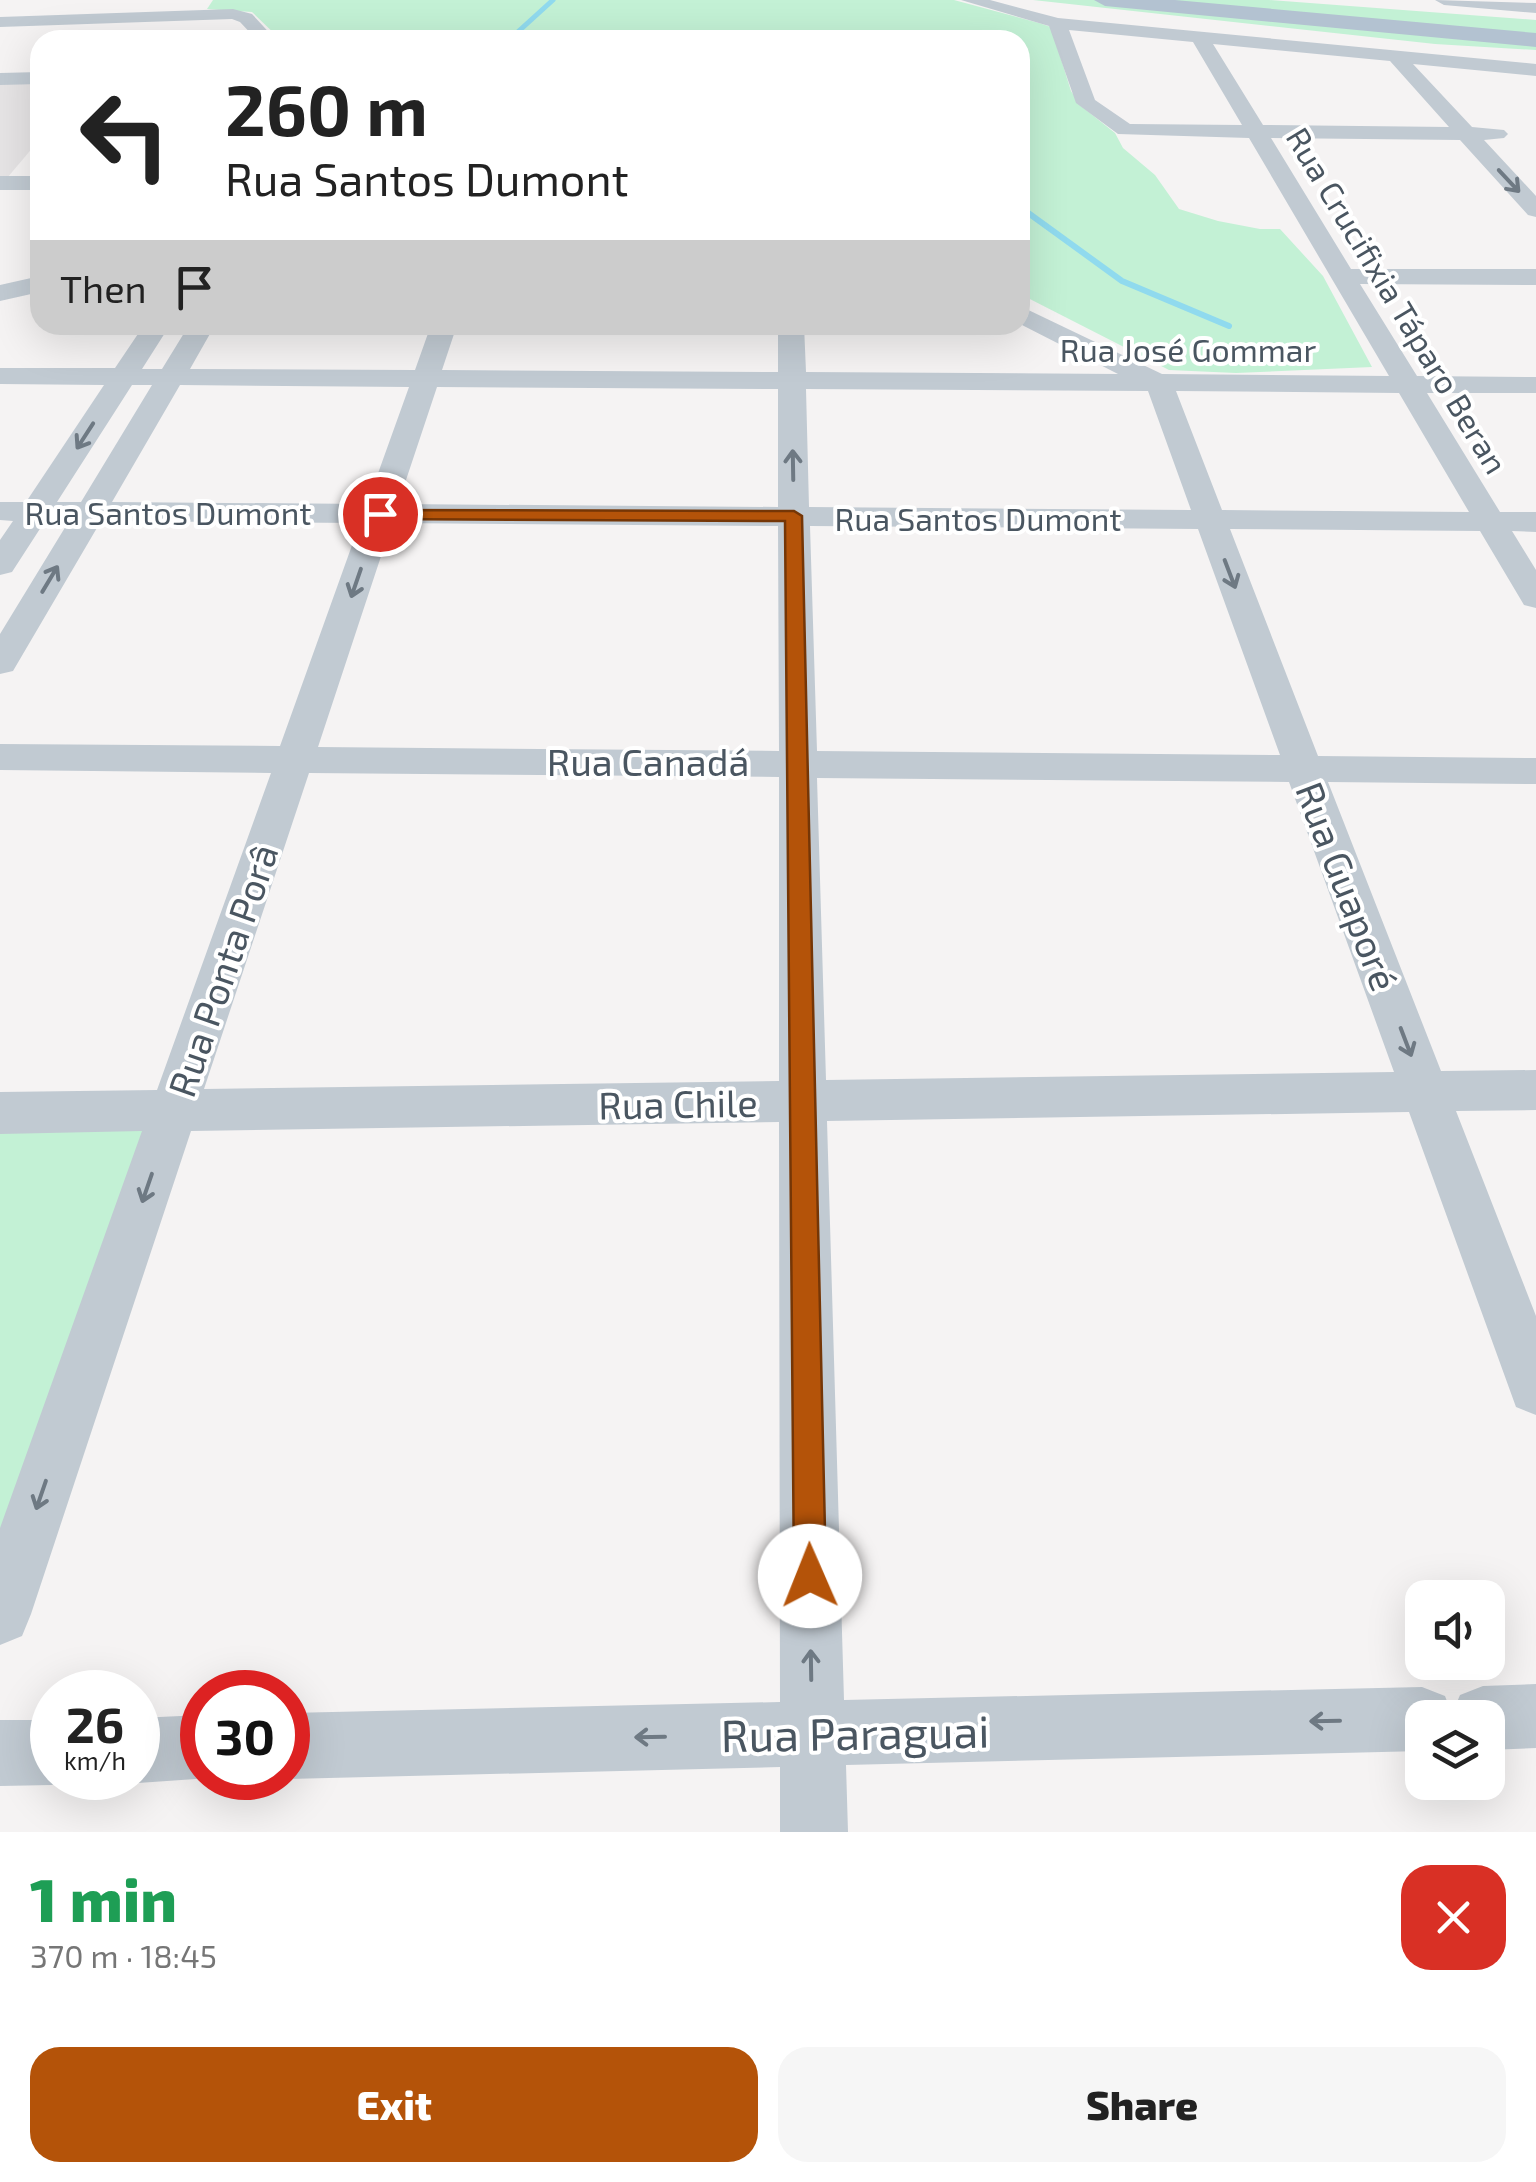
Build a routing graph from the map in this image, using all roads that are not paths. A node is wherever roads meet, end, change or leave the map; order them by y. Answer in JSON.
{"nodes":[{"id":1,"x":970,"y":0,"type":"edge"},
{"id":2,"x":1105,"y":0,"type":"edge"},
{"id":3,"x":1159,"y":0,"type":"edge"},
{"id":4,"x":1444,"y":0,"type":"edge"},
{"id":5,"x":191,"y":7,"type":"edge"},
{"id":6,"x":1536,"y":8,"type":"edge"},
{"id":7,"x":32,"y":21,"type":"junction"},
{"id":8,"x":0,"y":22,"type":"edge"},
{"id":9,"x":1057,"y":23,"type":"junction"},
{"id":10,"x":176,"y":30,"type":"edge"},
{"id":11,"x":257,"y":30,"type":"edge"},
{"id":12,"x":1536,"y":34,"type":"edge"},
{"id":13,"x":1200,"y":38,"type":"junction"},
{"id":14,"x":10,"y":40,"type":"dead end"},
{"id":15,"x":1396,"y":57,"type":"junction"},
{"id":16,"x":1536,"y":62,"type":"edge"},
{"id":17,"x":1443,"y":68,"type":"junction"},
{"id":18,"x":1536,"y":70,"type":"edge"},
{"id":19,"x":30,"y":78,"type":"edge"},
{"id":20,"x":0,"y":79,"type":"edge"},
{"id":21,"x":1474,"y":109,"type":"dead end"},
{"id":22,"x":1256,"y":131,"type":"junction"},
{"id":23,"x":1465,"y":134,"type":"junction"},
{"id":24,"x":0,"y":183,"type":"edge"},
{"id":25,"x":30,"y":183,"type":"edge"},
{"id":26,"x":1536,"y":210,"type":"edge"},
{"id":27,"x":30,"y":271,"type":"edge"},
{"id":28,"x":1342,"y":276,"type":"junction"},
{"id":29,"x":1536,"y":278,"type":"edge"},
{"id":30,"x":1,"y":281,"type":"edge"},
{"id":31,"x":30,"y":283,"type":"edge"},
{"id":32,"x":1030,"y":319,"type":"edge"},
{"id":33,"x":151,"y":335,"type":"edge"},
{"id":34,"x":196,"y":335,"type":"edge"},
{"id":35,"x":441,"y":335,"type":"edge"},
{"id":36,"x":791,"y":335,"type":"edge"},
{"id":37,"x":1098,"y":353,"type":"junction"},
{"id":38,"x":0,"y":376,"type":"edge"},
{"id":39,"x":124,"y":376,"type":"junction"},
{"id":40,"x":171,"y":377,"type":"junction"},
{"id":41,"x":426,"y":378,"type":"junction"},
{"id":42,"x":791,"y":380,"type":"junction"},
{"id":43,"x":1083,"y":383,"type":"junction"},
{"id":44,"x":1159,"y":384,"type":"junction"},
{"id":45,"x":1408,"y":384,"type":"junction"},
{"id":46,"x":1536,"y":385,"type":"edge"},
{"id":47,"x":36,"y":511,"type":"junction"},
{"id":48,"x":0,"y":512,"type":"edge"},
{"id":49,"x":91,"y":512,"type":"junction"},
{"id":50,"x":380,"y":514,"type":"junction"},
{"id":51,"x":794,"y":516,"type":"junction"},
{"id":52,"x":1210,"y":519,"type":"junction"},
{"id":53,"x":1490,"y":521,"type":"junction"},
{"id":54,"x":1536,"y":522,"type":"edge"},
{"id":55,"x":0,"y":566,"type":"edge"},
{"id":56,"x":1536,"y":598,"type":"edge"},
{"id":57,"x":0,"y":663,"type":"edge"},
{"id":58,"x":0,"y":757,"type":"edge"},
{"id":59,"x":295,"y":759,"type":"junction"},
{"id":60,"x":797,"y":762,"type":"junction"},
{"id":61,"x":1304,"y":768,"type":"junction"},
{"id":62,"x":1536,"y":771,"type":"edge"},
{"id":63,"x":1536,"y":1090,"type":"edge"},
{"id":64,"x":1425,"y":1092,"type":"junction"},
{"id":65,"x":802,"y":1102,"type":"junction"},
{"id":66,"x":174,"y":1111,"type":"junction"},
{"id":67,"x":0,"y":1113,"type":"edge"},
{"id":68,"x":1536,"y":1387,"type":"edge"},
{"id":69,"x":0,"y":1614,"type":"edge"},
{"id":70,"x":1536,"y":1716,"type":"edge"},
{"id":71,"x":1505,"y":1717,"type":"edge"},
{"id":72,"x":1405,"y":1719,"type":"edge"},
{"id":73,"x":812,"y":1734,"type":"junction"},
{"id":74,"x":310,"y":1745,"type":"edge"},
{"id":75,"x":30,"y":1752,"type":"edge"},
{"id":76,"x":0,"y":1753,"type":"edge"},
{"id":77,"x":814,"y":1832,"type":"edge"}],
"edges":[{"from":1,"to":9,"type":"street"},
{"from":2,"to":12,"type":"main road"},
{"from":3,"to":12,"type":"main road"},
{"from":4,"to":6,"type":"street"},
{"from":5,"to":7,"type":"street"},
{"from":5,"to":10,"type":"street"},
{"from":5,"to":11,"type":"street"},
{"from":7,"to":8,"type":"street"},
{"from":7,"to":14,"type":"street"},
{"from":9,"to":13,"type":"street"},
{"from":9,"to":22,"type":"street"},
{"from":13,"to":15,"type":"street"},
{"from":13,"to":22,"type":"street","name":"Rua Crucifixia Táparo Beran"},
{"from":15,"to":17,"type":"street"},
{"from":15,"to":23,"type":"street"},
{"from":16,"to":17,"type":"main road"},
{"from":17,"to":18,"type":"street"},
{"from":19,"to":20,"type":"street"},
{"from":21,"to":23,"type":"street"},
{"from":22,"to":23,"type":"street"},
{"from":22,"to":28,"type":"street","name":"Rua Crucifixia Táparo Beran"},
{"from":23,"to":26,"type":"street","one_way":true},
{"from":24,"to":25,"type":"street"},
{"from":27,"to":30,"type":"street"},
{"from":28,"to":29,"type":"street"},
{"from":28,"to":45,"type":"street","name":"Rua Crucifixia Táparo Beran"},
{"from":30,"to":31,"type":"street"},
{"from":32,"to":37,"type":"street"},
{"from":33,"to":39,"type":"street"},
{"from":34,"to":40,"type":"street"},
{"from":35,"to":41,"type":"street","name":"Rua Ponta Porâ"},
{"from":36,"to":42,"type":"street"},
{"from":37,"to":43,"type":"street"},
{"from":37,"to":44,"type":"street"},
{"from":38,"to":39,"type":"street","name":"Rua José Gommar"},
{"from":39,"to":40,"type":"street","name":"Rua José Gommar"},
{"from":39,"to":47,"type":"street","one_way":true},
{"from":40,"to":41,"type":"street","name":"Rua José Gommar"},
{"from":40,"to":49,"type":"street"},
{"from":41,"to":42,"type":"street","name":"Rua José Gommar"},
{"from":41,"to":50,"type":"street","name":"Rua Ponta Porâ"},
{"from":42,"to":43,"type":"street","name":"Rua José Gommar"},
{"from":51,"to":42,"type":"street","one_way":true},
{"from":43,"to":44,"type":"street","name":"Rua José Gommar"},
{"from":44,"to":45,"type":"street","name":"Rua José Gommar"},
{"from":44,"to":52,"type":"street","name":"Rua Guaporé"},
{"from":45,"to":46,"type":"street","name":"Rua José Gommar"},
{"from":45,"to":53,"type":"street","name":"Rua Crucifixia Táparo Beran"},
{"from":47,"to":48,"type":"street","name":"Rua Santos Dumont"},
{"from":47,"to":49,"type":"street","name":"Rua Santos Dumont"},
{"from":47,"to":55,"type":"street"},
{"from":49,"to":50,"type":"street","name":"Rua Santos Dumont"},
{"from":57,"to":49,"type":"street","one_way":true},
{"from":50,"to":51,"type":"street","name":"Rua Santos Dumont"},
{"from":50,"to":59,"type":"street","name":"Rua Ponta Porâ","one_way":true},
{"from":51,"to":52,"type":"street","name":"Rua Santos Dumont"},
{"from":51,"to":60,"type":"street"},
{"from":52,"to":53,"type":"street","name":"Rua Santos Dumont"},
{"from":52,"to":61,"type":"street","name":"Rua Guaporé","one_way":true},
{"from":53,"to":54,"type":"street","name":"Rua Santos Dumont"},
{"from":53,"to":56,"type":"street","name":"Rua Crucifixia Táparo Beran"},
{"from":58,"to":59,"type":"street","name":"Rua Canadá"},
{"from":59,"to":60,"type":"street","name":"Rua Canadá"},
{"from":59,"to":66,"type":"street","name":"Rua Ponta Porâ"},
{"from":60,"to":61,"type":"street","name":"Rua Canadá"},
{"from":60,"to":65,"type":"street"},
{"from":61,"to":62,"type":"street","name":"Rua Canadá"},
{"from":61,"to":64,"type":"street","name":"Rua Guaporé","one_way":true},
{"from":63,"to":64,"type":"street","name":"Rua Chile"},
{"from":64,"to":65,"type":"street","name":"Rua Chile"},
{"from":64,"to":68,"type":"street","name":"Rua Guaporé"},
{"from":65,"to":66,"type":"street","name":"Rua Chile"},
{"from":73,"to":65,"type":"street","one_way":true},
{"from":66,"to":67,"type":"street","name":"Rua Chile"},
{"from":66,"to":69,"type":"street","name":"Rua Ponta Porâ","one_way":true},
{"from":70,"to":71,"type":"street"},
{"from":72,"to":73,"type":"street","name":"Rua Paraguai","one_way":true},
{"from":73,"to":74,"type":"street","name":"Rua Paraguai","one_way":true},
{"from":73,"to":77,"type":"street"},
{"from":75,"to":76,"type":"street"}]}
